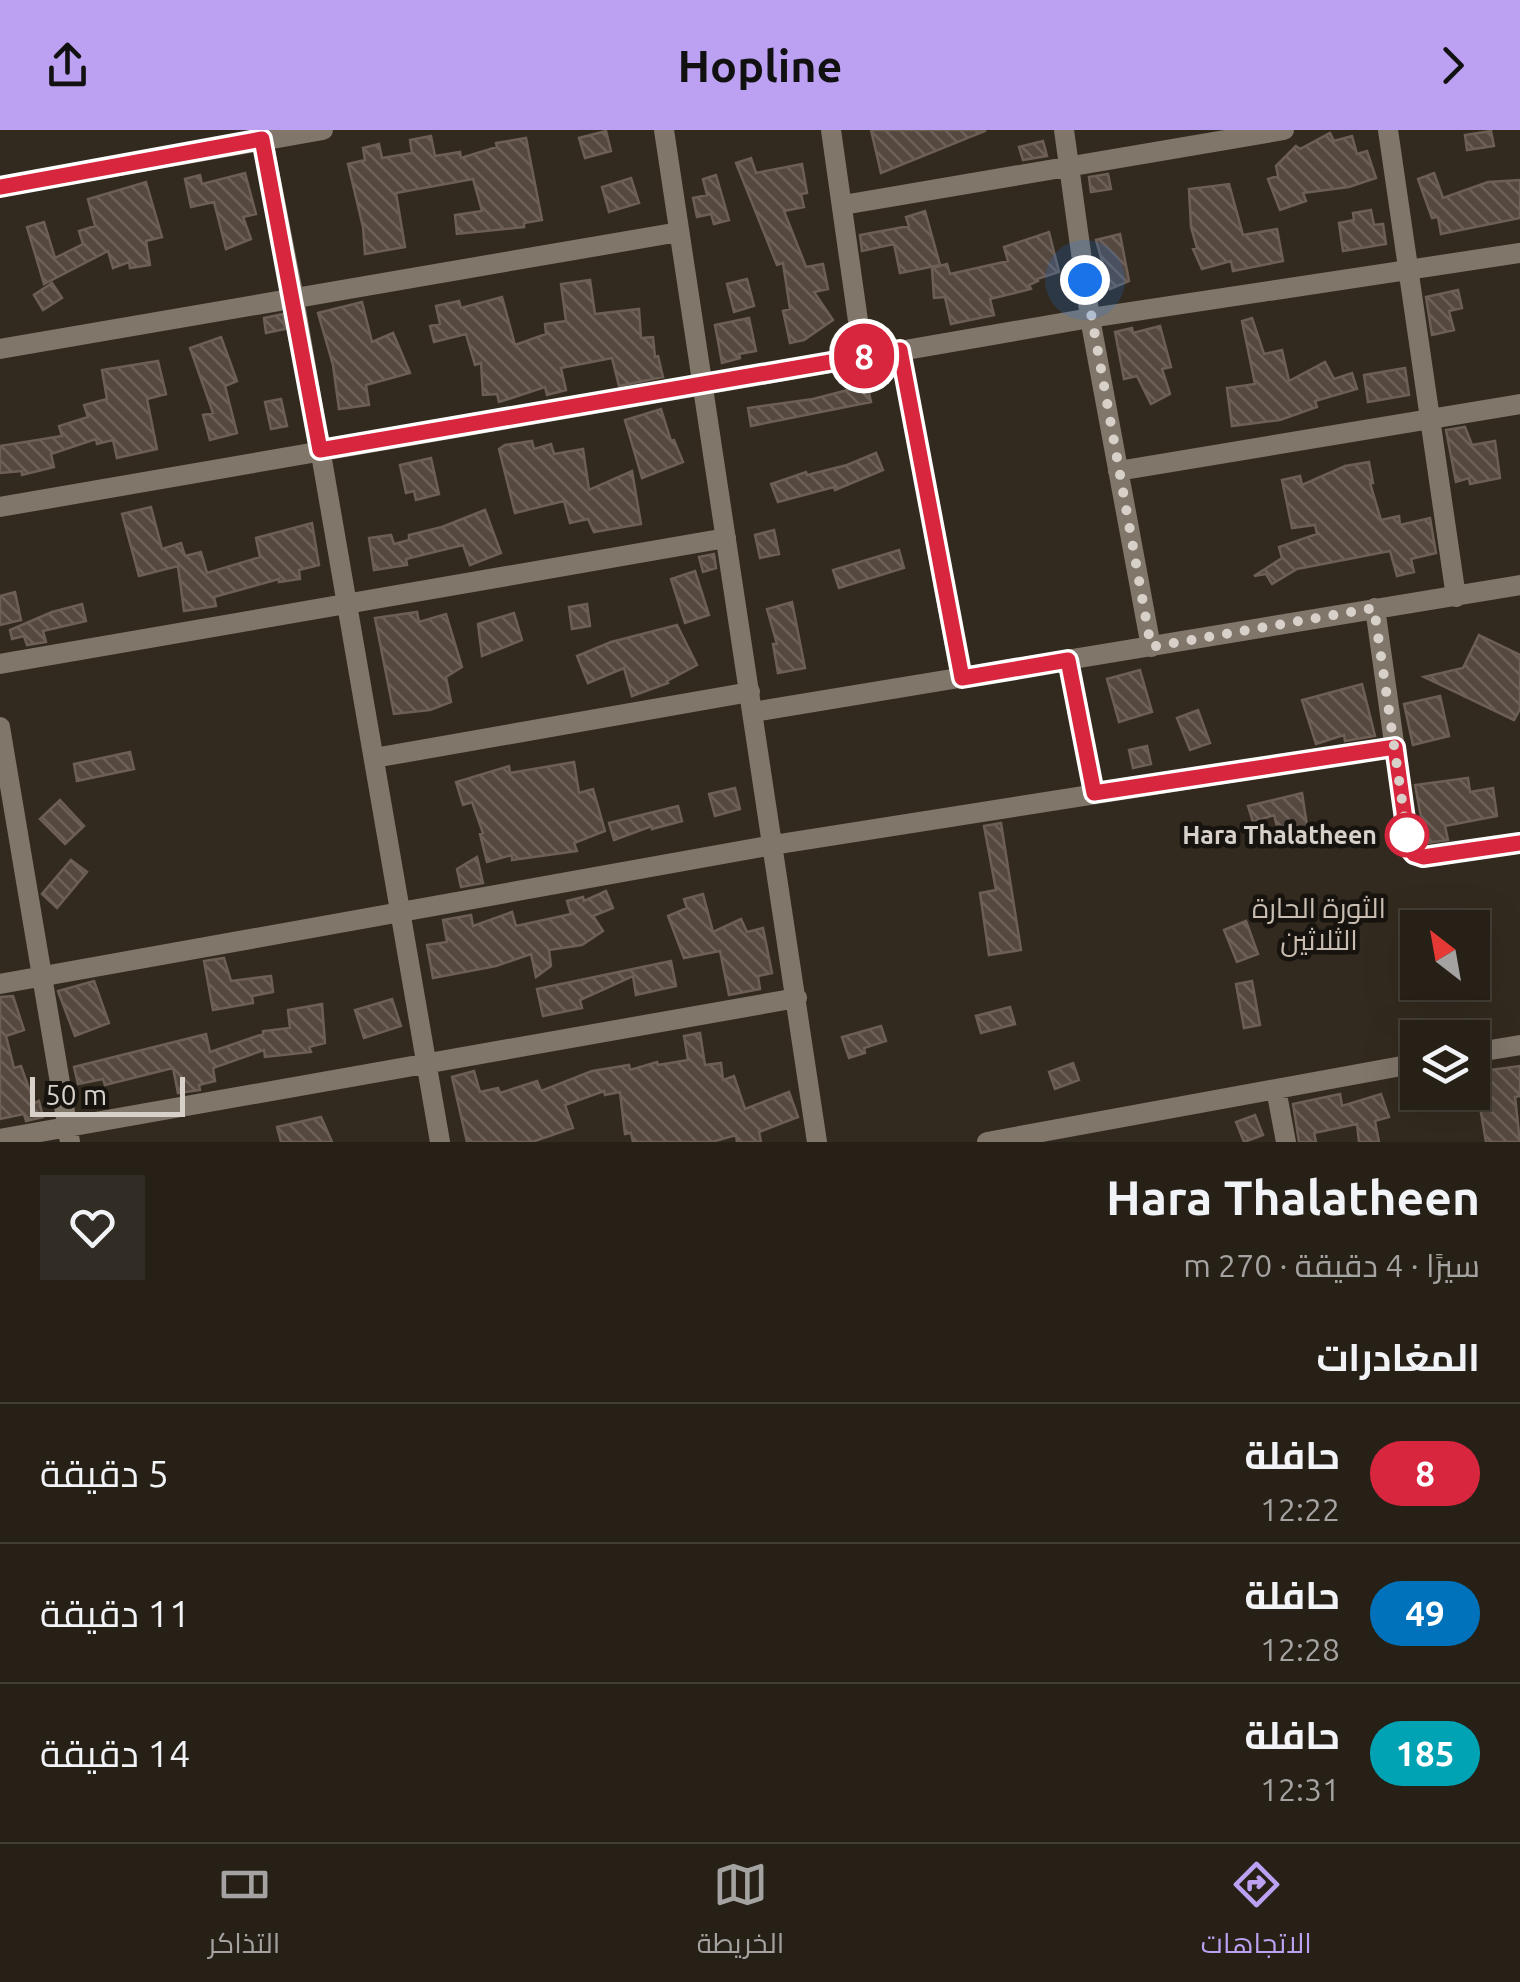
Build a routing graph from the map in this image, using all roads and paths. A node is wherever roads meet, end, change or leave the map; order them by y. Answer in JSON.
{"nodes":[{"id":1,"x":323,"y":130,"type":"edge"},
{"id":2,"x":664,"y":130,"type":"edge"},
{"id":3,"x":830,"y":130,"type":"edge"},
{"id":4,"x":1064,"y":130,"type":"edge"},
{"id":5,"x":1284,"y":130,"type":"edge"},
{"id":6,"x":1388,"y":130,"type":"edge"},
{"id":7,"x":261,"y":135,"type":"edge"},
{"id":8,"x":1068,"y":167,"type":"junction"},
{"id":9,"x":0,"y":187,"type":"edge"},
{"id":10,"x":843,"y":205,"type":"junction"},
{"id":11,"x":679,"y":232,"type":"junction"},
{"id":12,"x":1520,"y":254,"type":"edge"},
{"id":13,"x":1408,"y":272,"type":"junction"},
{"id":14,"x":294,"y":298,"type":"junction"},
{"id":15,"x":1090,"y":318,"type":"junction"},
{"id":16,"x":0,"y":349,"type":"edge"},
{"id":17,"x":900,"y":350,"type":"junction"},
{"id":18,"x":863,"y":356,"type":"junction"},
{"id":19,"x":702,"y":384,"type":"junction"},
{"id":20,"x":1520,"y":404,"type":"edge"},
{"id":21,"x":1429,"y":421,"type":"junction"},
{"id":22,"x":320,"y":450,"type":"junction"},
{"id":23,"x":1118,"y":471,"type":"junction"},
{"id":24,"x":0,"y":507,"type":"edge"},
{"id":25,"x":726,"y":538,"type":"junction"},
{"id":26,"x":1520,"y":585,"type":"edge"},
{"id":27,"x":1456,"y":597,"type":"junction"},
{"id":28,"x":347,"y":604,"type":"junction"},
{"id":29,"x":1374,"y":608,"type":"junction"},
{"id":30,"x":1151,"y":647,"type":"junction"},
{"id":31,"x":1068,"y":660,"type":"junction"},
{"id":32,"x":0,"y":664,"type":"edge"},
{"id":33,"x":962,"y":678,"type":"junction"},
{"id":34,"x":752,"y":702,"type":"junction"},
{"id":35,"x":0,"y":727,"type":"edge"},
{"id":36,"x":1395,"y":747,"type":"junction"},
{"id":37,"x":374,"y":758,"type":"junction"},
{"id":38,"x":1094,"y":793,"type":"junction"},
{"id":39,"x":7,"y":815,"type":"edge"},
{"id":40,"x":1520,"y":843,"type":"edge"},
{"id":41,"x":774,"y":845,"type":"junction"},
{"id":42,"x":400,"y":912,"type":"junction"},
{"id":43,"x":42,"y":977,"type":"junction"},
{"id":44,"x":0,"y":984,"type":"edge"},
{"id":45,"x":797,"y":998,"type":"junction"},
{"id":46,"x":1520,"y":1045,"type":"edge"},
{"id":47,"x":1490,"y":1051,"type":"edge"},
{"id":48,"x":426,"y":1063,"type":"junction"},
{"id":49,"x":1400,"y":1067,"type":"edge"},
{"id":50,"x":1276,"y":1089,"type":"junction"},
{"id":51,"x":69,"y":1134,"type":"edge"},
{"id":52,"x":0,"y":1138,"type":"edge"},
{"id":53,"x":440,"y":1142,"type":"edge"},
{"id":54,"x":818,"y":1142,"type":"edge"},
{"id":55,"x":987,"y":1142,"type":"edge"},
{"id":56,"x":1286,"y":1142,"type":"edge"}],
"edges":[{"from":1,"to":7,"type":"street"},
{"from":2,"to":11,"type":"street"},
{"from":3,"to":10,"type":"street"},
{"from":4,"to":8,"type":"street"},
{"from":5,"to":8,"type":"street"},
{"from":6,"to":13,"type":"street"},
{"from":7,"to":9,"type":"street"},
{"from":7,"to":14,"type":"street"},
{"from":8,"to":10,"type":"street"},
{"from":8,"to":15,"type":"street"},
{"from":10,"to":18,"type":"street"},
{"from":11,"to":14,"type":"street"},
{"from":11,"to":19,"type":"street"},
{"from":12,"to":13,"type":"street"},
{"from":13,"to":15,"type":"street"},
{"from":13,"to":21,"type":"street"},
{"from":14,"to":16,"type":"street"},
{"from":14,"to":22,"type":"street"},
{"from":15,"to":17,"type":"street"},
{"from":15,"to":23,"type":"street"},
{"from":17,"to":18,"type":"street"},
{"from":17,"to":33,"type":"street"},
{"from":18,"to":19,"type":"street"},
{"from":19,"to":22,"type":"street"},
{"from":19,"to":25,"type":"street"},
{"from":20,"to":21,"type":"street"},
{"from":21,"to":23,"type":"street"},
{"from":21,"to":27,"type":"street"},
{"from":22,"to":24,"type":"street"},
{"from":22,"to":28,"type":"street"},
{"from":23,"to":30,"type":"street"},
{"from":25,"to":28,"type":"street"},
{"from":25,"to":34,"type":"street"},
{"from":26,"to":27,"type":"street"},
{"from":27,"to":29,"type":"street"},
{"from":28,"to":32,"type":"street"},
{"from":28,"to":37,"type":"street"},
{"from":29,"to":30,"type":"street"},
{"from":29,"to":36,"type":"street"},
{"from":30,"to":31,"type":"street"},
{"from":31,"to":33,"type":"street"},
{"from":31,"to":38,"type":"street"},
{"from":33,"to":34,"type":"street"},
{"from":34,"to":37,"type":"street"},
{"from":34,"to":41,"type":"street"},
{"from":35,"to":39,"type":"street"},
{"from":36,"to":38,"type":"street"},
{"from":36,"to":40,"type":"street"},
{"from":37,"to":42,"type":"street"},
{"from":38,"to":41,"type":"street"},
{"from":39,"to":43,"type":"street"},
{"from":41,"to":42,"type":"street"},
{"from":41,"to":45,"type":"street"},
{"from":42,"to":43,"type":"street"},
{"from":42,"to":48,"type":"street"},
{"from":43,"to":44,"type":"street"},
{"from":43,"to":51,"type":"street"},
{"from":45,"to":48,"type":"street"},
{"from":45,"to":54,"type":"street"},
{"from":46,"to":47,"type":"street"},
{"from":48,"to":51,"type":"street"},
{"from":48,"to":53,"type":"street"},
{"from":49,"to":50,"type":"street"},
{"from":50,"to":55,"type":"street"},
{"from":50,"to":56,"type":"street"},
{"from":51,"to":52,"type":"street"}]}
